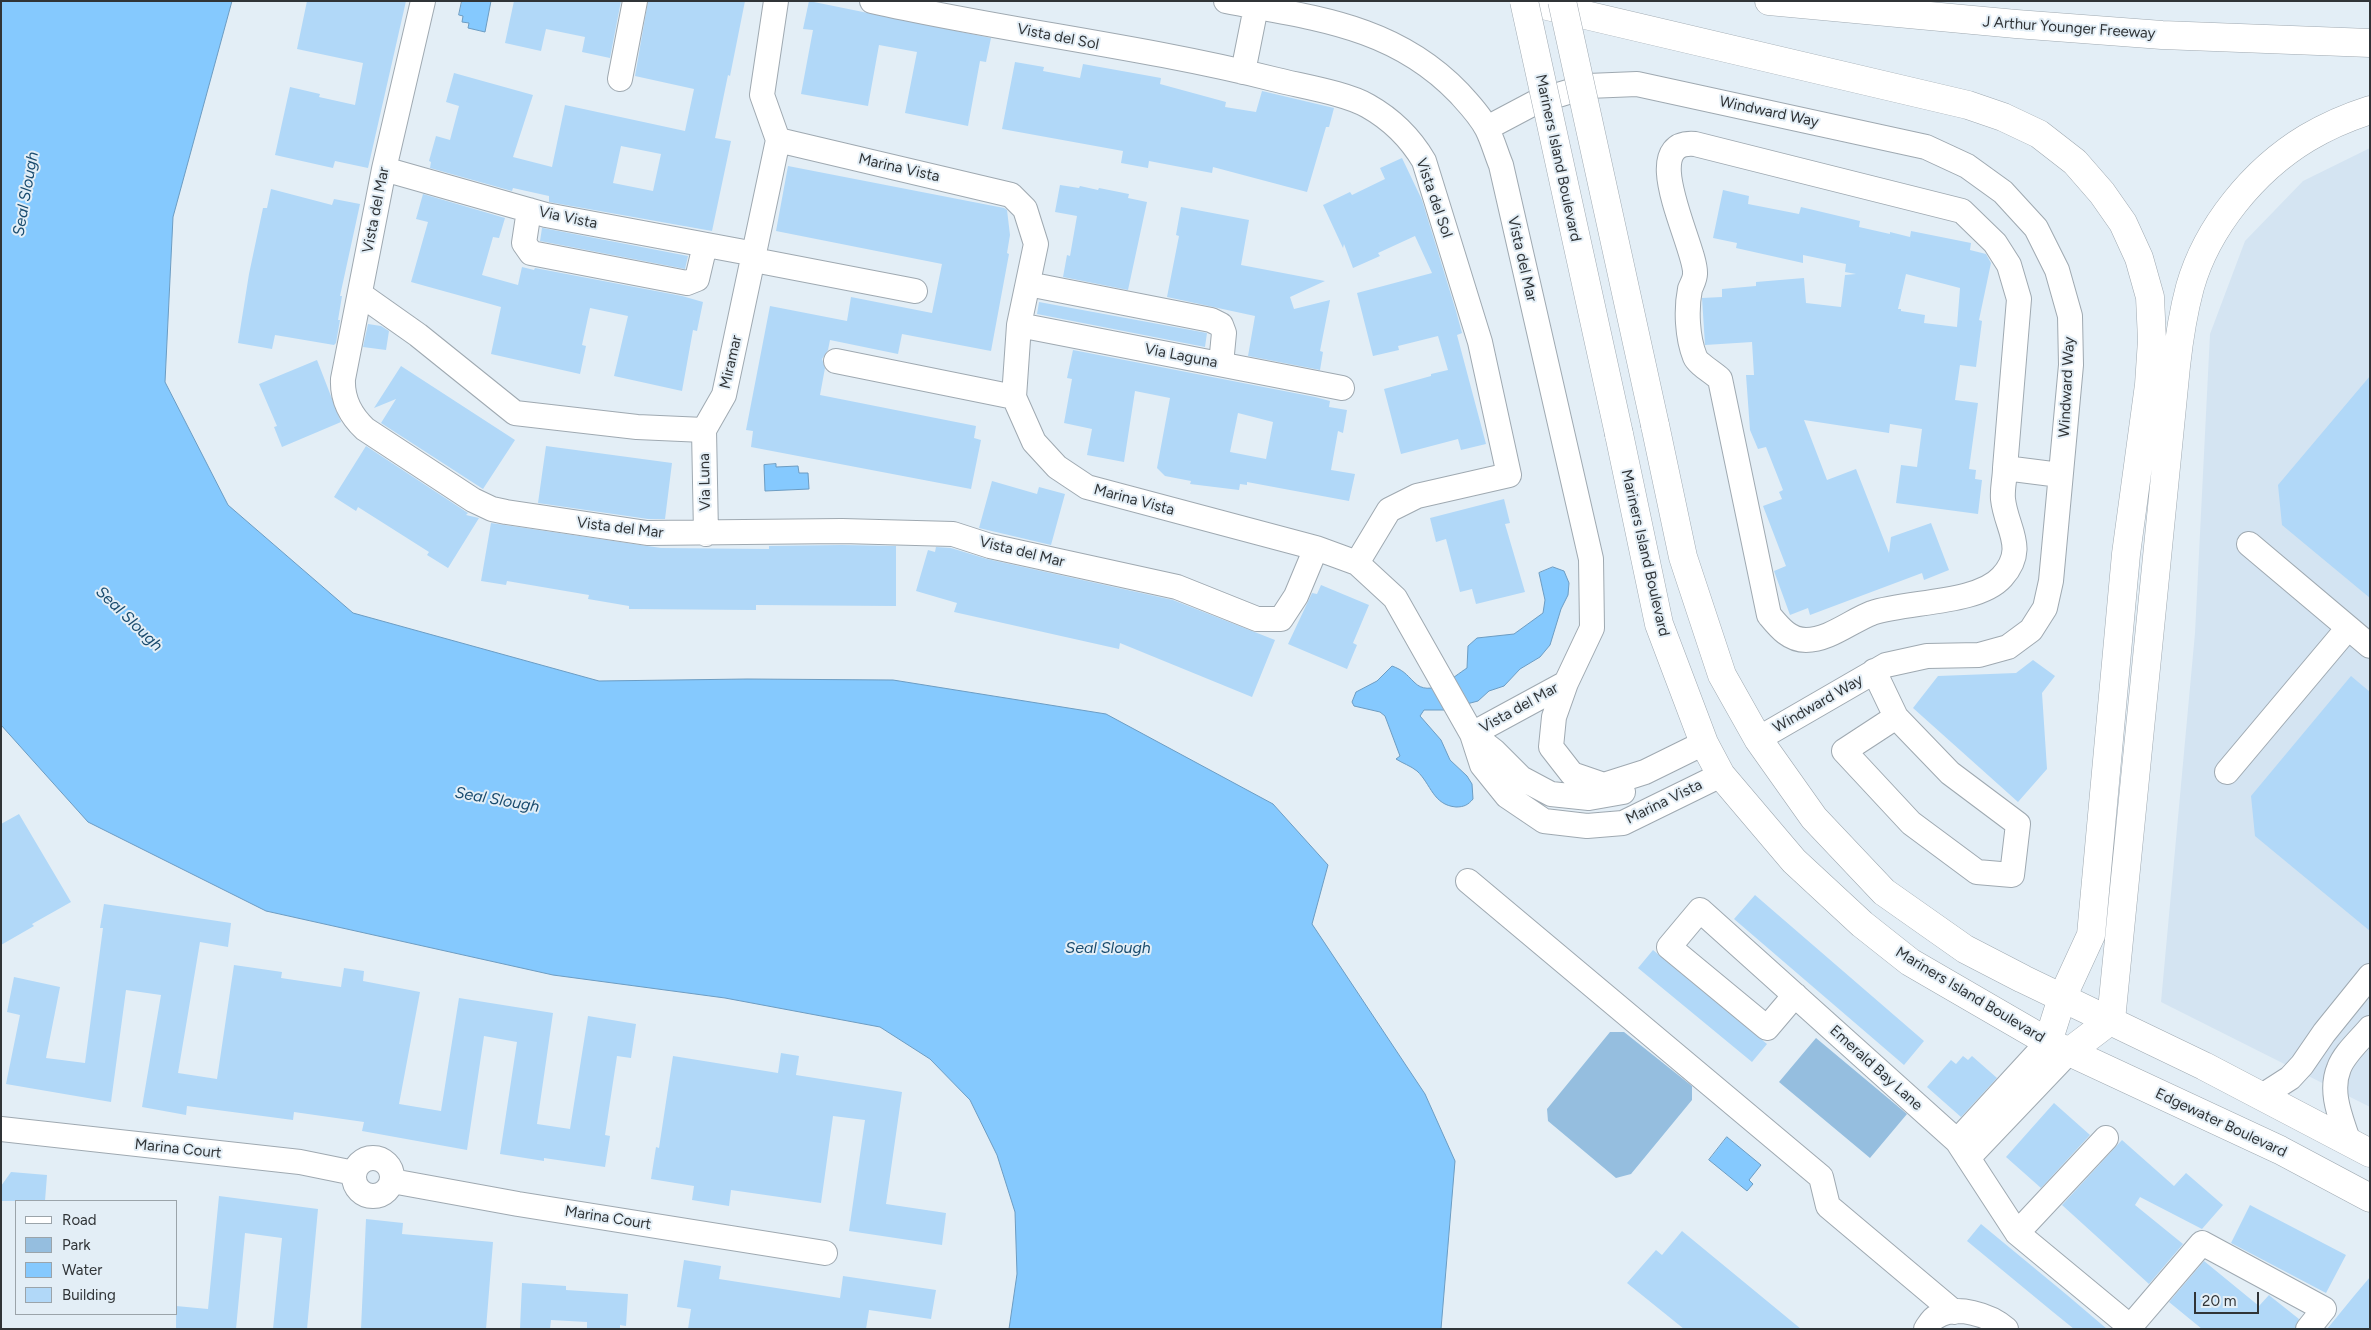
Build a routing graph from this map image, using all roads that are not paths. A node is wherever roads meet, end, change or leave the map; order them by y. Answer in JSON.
{"nodes":[{"id":1,"x":423,"y":1,"type":"edge"},
{"id":2,"x":636,"y":1,"type":"edge"},
{"id":3,"x":776,"y":1,"type":"edge"},
{"id":4,"x":872,"y":1,"type":"edge"},
{"id":5,"x":1226,"y":1,"type":"edge"},
{"id":6,"x":1525,"y":1,"type":"edge"},
{"id":7,"x":1562,"y":1,"type":"edge"},
{"id":8,"x":1769,"y":1,"type":"edge"},
{"id":9,"x":910,"y":5,"type":"edge"},
{"id":10,"x":1256,"y":7,"type":"junction"},
{"id":11,"x":2370,"y":43,"type":"edge"},
{"id":12,"x":1243,"y":72,"type":"junction"},
{"id":13,"x":620,"y":79,"type":"dead end"},
{"id":14,"x":2370,"y":110,"type":"edge"},
{"id":15,"x":1487,"y":128,"type":"junction"},
{"id":16,"x":778,"y":140,"type":"junction"},
{"id":17,"x":384,"y":169,"type":"junction"},
{"id":18,"x":529,"y":210,"type":"junction"},
{"id":19,"x":705,"y":245,"type":"junction"},
{"id":20,"x":754,"y":257,"type":"junction"},
{"id":21,"x":1028,"y":284,"type":"junction"},
{"id":22,"x":915,"y":291,"type":"dead end"},
{"id":23,"x":360,"y":294,"type":"junction"},
{"id":24,"x":1019,"y":325,"type":"junction"},
{"id":25,"x":836,"y":362,"type":"dead end"},
{"id":26,"x":1221,"y":364,"type":"junction"},
{"id":27,"x":1342,"y":388,"type":"dead end"},
{"id":28,"x":1014,"y":396,"type":"junction"},
{"id":29,"x":704,"y":430,"type":"junction"},
{"id":30,"x":2005,"y":468,"type":"junction"},
{"id":31,"x":2060,"y":475,"type":"junction"},
{"id":32,"x":706,"y":534,"type":"junction"},
{"id":33,"x":2249,"y":544,"type":"dead end"},
{"id":34,"x":1316,"y":548,"type":"junction"},
{"id":35,"x":1357,"y":563,"type":"junction"},
{"id":36,"x":2348,"y":628,"type":"junction"},
{"id":37,"x":2370,"y":646,"type":"edge"},
{"id":38,"x":1874,"y":671,"type":"junction"},
{"id":39,"x":1566,"y":683,"type":"junction"},
{"id":40,"x":1896,"y":717,"type":"junction"},
{"id":41,"x":1466,"y":725,"type":"junction"},
{"id":42,"x":1758,"y":740,"type":"junction"},
{"id":43,"x":1704,"y":743,"type":"junction"},
{"id":44,"x":1644,"y":772,"type":"junction"},
{"id":45,"x":2228,"y":772,"type":"dead end"},
{"id":46,"x":1721,"y":775,"type":"junction"},
{"id":47,"x":1468,"y":881,"type":"dead end"},
{"id":48,"x":2370,"y":976,"type":"edge"},
{"id":49,"x":1796,"y":996,"type":"junction"},
{"id":50,"x":2062,"y":998,"type":"junction"},
{"id":51,"x":2111,"y":1020,"type":"junction"},
{"id":52,"x":2370,"y":1028,"type":"edge"},
{"id":53,"x":2059,"y":1047,"type":"junction"},
{"id":54,"x":2262,"y":1096,"type":"junction"},
{"id":55,"x":1,"y":1129,"type":"edge"},
{"id":56,"x":2106,"y":1138,"type":"dead end"},
{"id":57,"x":2359,"y":1146,"type":"edge"},
{"id":58,"x":1962,"y":1150,"type":"junction"},
{"id":59,"x":2370,"y":1198,"type":"edge"},
{"id":60,"x":2018,"y":1233,"type":"junction"},
{"id":61,"x":825,"y":1253,"type":"dead end"},
{"id":62,"x":1954,"y":1312,"type":"junction"},
{"id":63,"x":2131,"y":1328,"type":"edge"},
{"id":64,"x":1926,"y":1329,"type":"edge"},
{"id":65,"x":2006,"y":1329,"type":"edge"},
{"id":66,"x":2308,"y":1329,"type":"edge"}],
"edges":[{"from":1,"to":17,"type":"street","name":"Vista del Mar"},
{"from":2,"to":13,"type":"street"},
{"from":3,"to":16,"type":"street"},
{"from":4,"to":9,"type":"street","name":"Vista del Sol"},
{"from":5,"to":10,"type":"street","name":"Vista del Mar"},
{"from":6,"to":43,"type":"main road","name":"Mariners Island Boulevard","bridge":true},
{"from":6,"to":50,"type":"main road"},
{"from":7,"to":42,"type":"main road","bridge":true},
{"from":8,"to":11,"type":"main road","name":"J Arthur Younger Freeway"},
{"from":9,"to":12,"type":"street","name":"Vista del Sol"},
{"from":10,"to":12,"type":"street"},
{"from":10,"to":15,"type":"street","name":"Vista del Mar"},
{"from":12,"to":35,"type":"street","name":"Vista del Sol"},
{"from":14,"to":51,"type":"main road"},
{"from":15,"to":31,"type":"street","name":"Windward Way"},
{"from":15,"to":39,"type":"street","name":"Vista del Mar"},
{"from":16,"to":20,"type":"street","name":"Miramar"},
{"from":16,"to":21,"type":"street","name":"Marina Vista"},
{"from":17,"to":18,"type":"street","name":"Via Vista"},
{"from":17,"to":23,"type":"street","name":"Vista del Mar"},
{"from":18,"to":19,"type":"street","name":"Via Vista"},
{"from":18,"to":19,"type":"street"},
{"from":19,"to":20,"type":"street","name":"Via Vista"},
{"from":20,"to":22,"type":"street","name":"Via Vista"},
{"from":20,"to":29,"type":"street","name":"Miramar"},
{"from":21,"to":24,"type":"street","name":"Marina Vista"},
{"from":21,"to":26,"type":"street"},
{"from":23,"to":29,"type":"street"},
{"from":23,"to":32,"type":"street","name":"Vista del Mar"},
{"from":24,"to":26,"type":"street","name":"Via Laguna"},
{"from":24,"to":28,"type":"street","name":"Marina Vista"},
{"from":25,"to":28,"type":"street"},
{"from":26,"to":27,"type":"street","name":"Via Laguna"},
{"from":28,"to":34,"type":"street","name":"Marina Vista"},
{"from":29,"to":32,"type":"street","name":"Via Luna"},
{"from":30,"to":30,"type":"street"},
{"from":30,"to":31,"type":"street"},
{"from":31,"to":38,"type":"street","name":"Windward Way"},
{"from":32,"to":34,"type":"street","name":"Vista del Mar"},
{"from":33,"to":36,"type":"street"},
{"from":34,"to":35,"type":"street","name":"Marina Vista"},
{"from":35,"to":41,"type":"street","name":"Marina Vista"},
{"from":36,"to":37,"type":"street"},
{"from":36,"to":45,"type":"street"},
{"from":38,"to":40,"type":"street"},
{"from":38,"to":42,"type":"street","name":"Windward Way"},
{"from":39,"to":41,"type":"street","name":"Vista del Mar"},
{"from":39,"to":44,"type":"street","name":"Vista del Mar"},
{"from":40,"to":40,"type":"street"},
{"from":41,"to":44,"type":"street","name":"Marina Vista"},
{"from":41,"to":46,"type":"street","name":"Marina Vista"},
{"from":42,"to":50,"type":"main road"},
{"from":43,"to":44,"type":"street","name":"Vista del Mar"},
{"from":43,"to":46,"type":"main road","name":"Mariners Island Boulevard"},
{"from":46,"to":53,"type":"main road","name":"Mariners Island Boulevard"},
{"from":47,"to":62,"type":"street"},
{"from":48,"to":54,"type":"street"},
{"from":49,"to":49,"type":"street","name":"Emerald Bay Lane"},
{"from":49,"to":58,"type":"street","name":"Emerald Bay Lane"},
{"from":50,"to":51,"type":"main road"},
{"from":50,"to":53,"type":"main road"},
{"from":51,"to":53,"type":"main road"},
{"from":51,"to":54,"type":"main road"},
{"from":52,"to":57,"type":"street"},
{"from":53,"to":58,"type":"street"},
{"from":53,"to":59,"type":"main road","name":"Edgewater Boulevard"},
{"from":54,"to":57,"type":"main road"},
{"from":55,"to":61,"type":"street","name":"Marina Court"},
{"from":56,"to":60,"type":"street"},
{"from":58,"to":60,"type":"street","name":"Emerald Bay Lane"},
{"from":60,"to":63,"type":"street","name":"Emerald Bay Lane"},
{"from":62,"to":64,"type":"street"},
{"from":62,"to":65,"type":"street"},
{"from":63,"to":66,"type":"street","name":"Emerald Bay Lane"}]}
